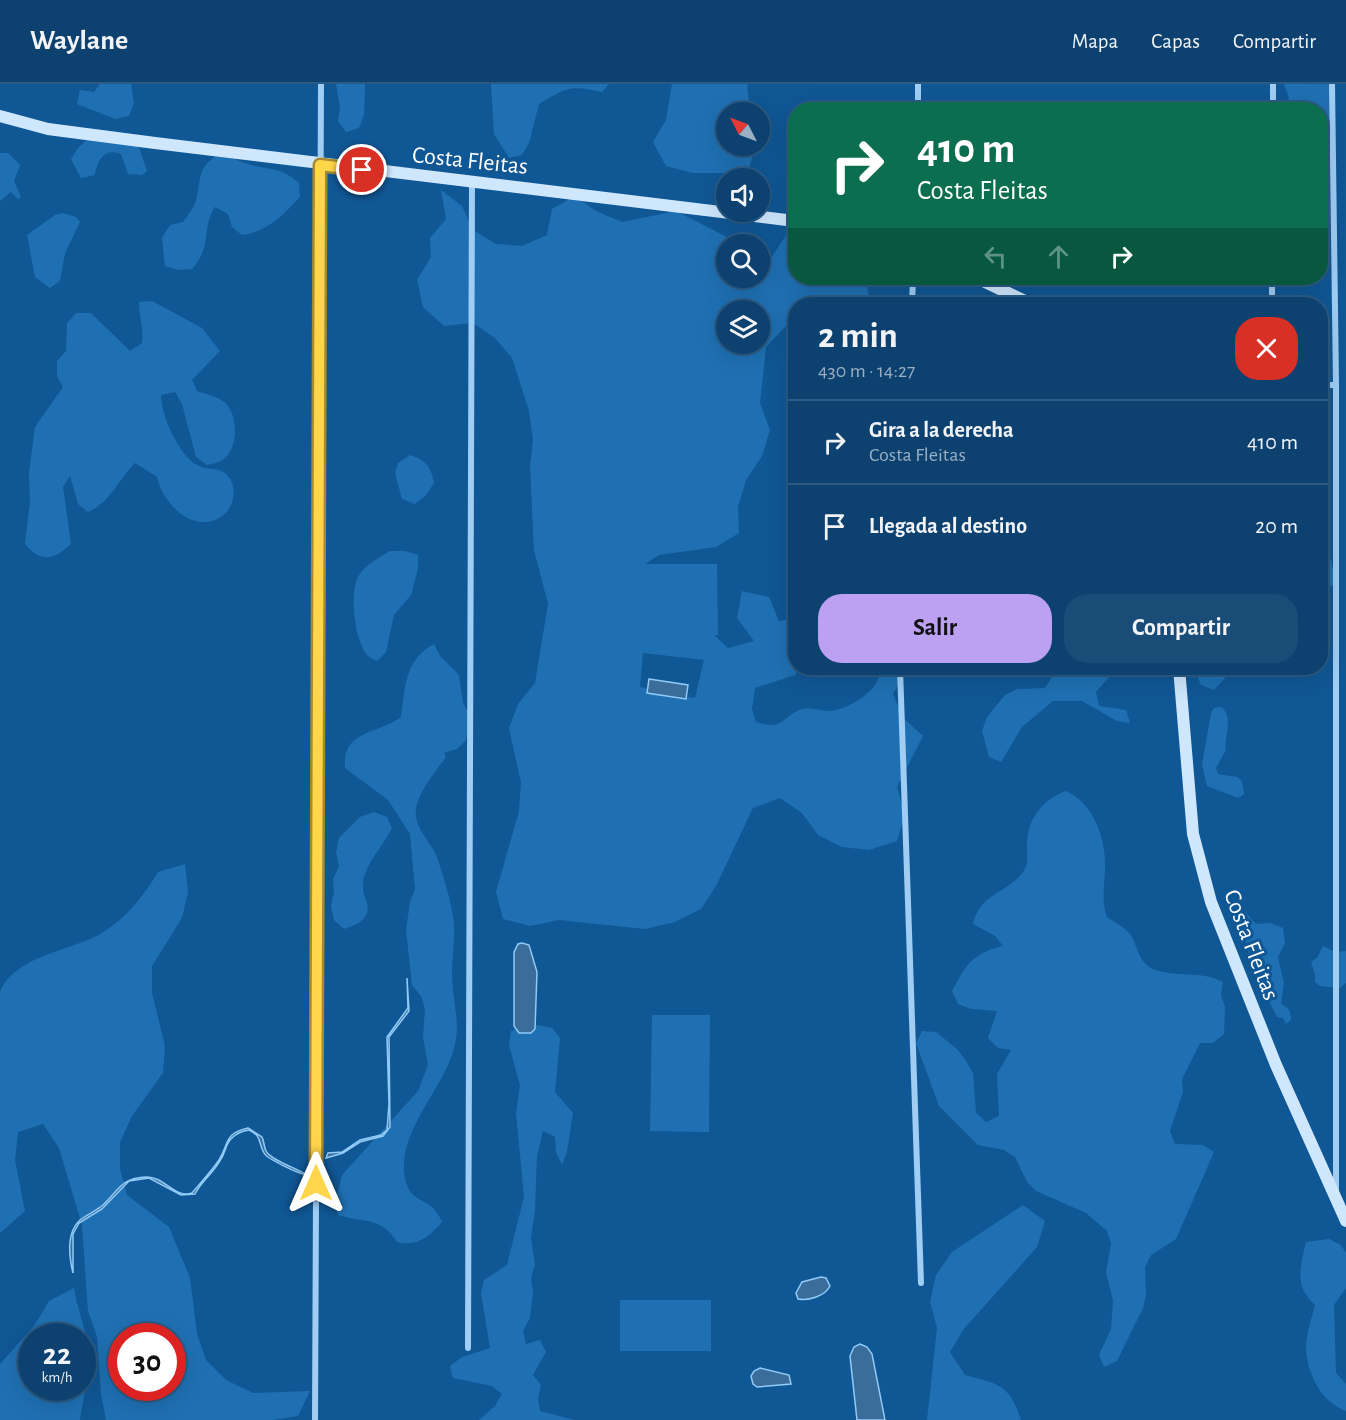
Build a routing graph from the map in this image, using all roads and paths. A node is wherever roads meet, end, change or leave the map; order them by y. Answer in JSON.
{"nodes":[{"id":1,"x":321,"y":84,"type":"edge"},
{"id":2,"x":918,"y":84,"type":"edge"},
{"id":3,"x":1273,"y":84,"type":"edge"},
{"id":4,"x":1332,"y":84,"type":"edge"},
{"id":5,"x":918,"y":102,"type":"edge"},
{"id":6,"x":1273,"y":102,"type":"edge"},
{"id":7,"x":0,"y":116,"type":"edge"},
{"id":8,"x":320,"y":165,"type":"junction"},
{"id":9,"x":472,"y":182,"type":"junction"},
{"id":10,"x":788,"y":220,"type":"edge"},
{"id":11,"x":992,"y":285,"type":"edge"},
{"id":12,"x":1016,"y":297,"type":"edge"},
{"id":13,"x":1328,"y":385,"type":"edge"},
{"id":14,"x":1336,"y":385,"type":"junction"},
{"id":15,"x":900,"y":675,"type":"edge"},
{"id":16,"x":1180,"y":675,"type":"edge"},
{"id":17,"x":1336,"y":1197,"type":"junction"},
{"id":18,"x":1346,"y":1221,"type":"edge"},
{"id":19,"x":921,"y":1283,"type":"dead end"},
{"id":20,"x":468,"y":1348,"type":"dead end"},
{"id":21,"x":315,"y":1420,"type":"edge"}],
"edges":[{"from":1,"to":8,"type":"street"},
{"from":2,"to":5,"type":"street"},
{"from":3,"to":6,"type":"street"},
{"from":4,"to":14,"type":"street"},
{"from":7,"to":8,"type":"main road","name":"Costa Fleitas"},
{"from":8,"to":9,"type":"main road","name":"Costa Fleitas"},
{"from":8,"to":21,"type":"street"},
{"from":9,"to":10,"type":"main road","name":"Costa Fleitas"},
{"from":9,"to":20,"type":"street"},
{"from":11,"to":12,"type":"main road"},
{"from":13,"to":14,"type":"street"},
{"from":14,"to":17,"type":"street"},
{"from":15,"to":19,"type":"street"},
{"from":16,"to":17,"type":"main road","name":"Costa Fleitas"},
{"from":17,"to":18,"type":"main road","name":"Costa Fleitas"}]}
